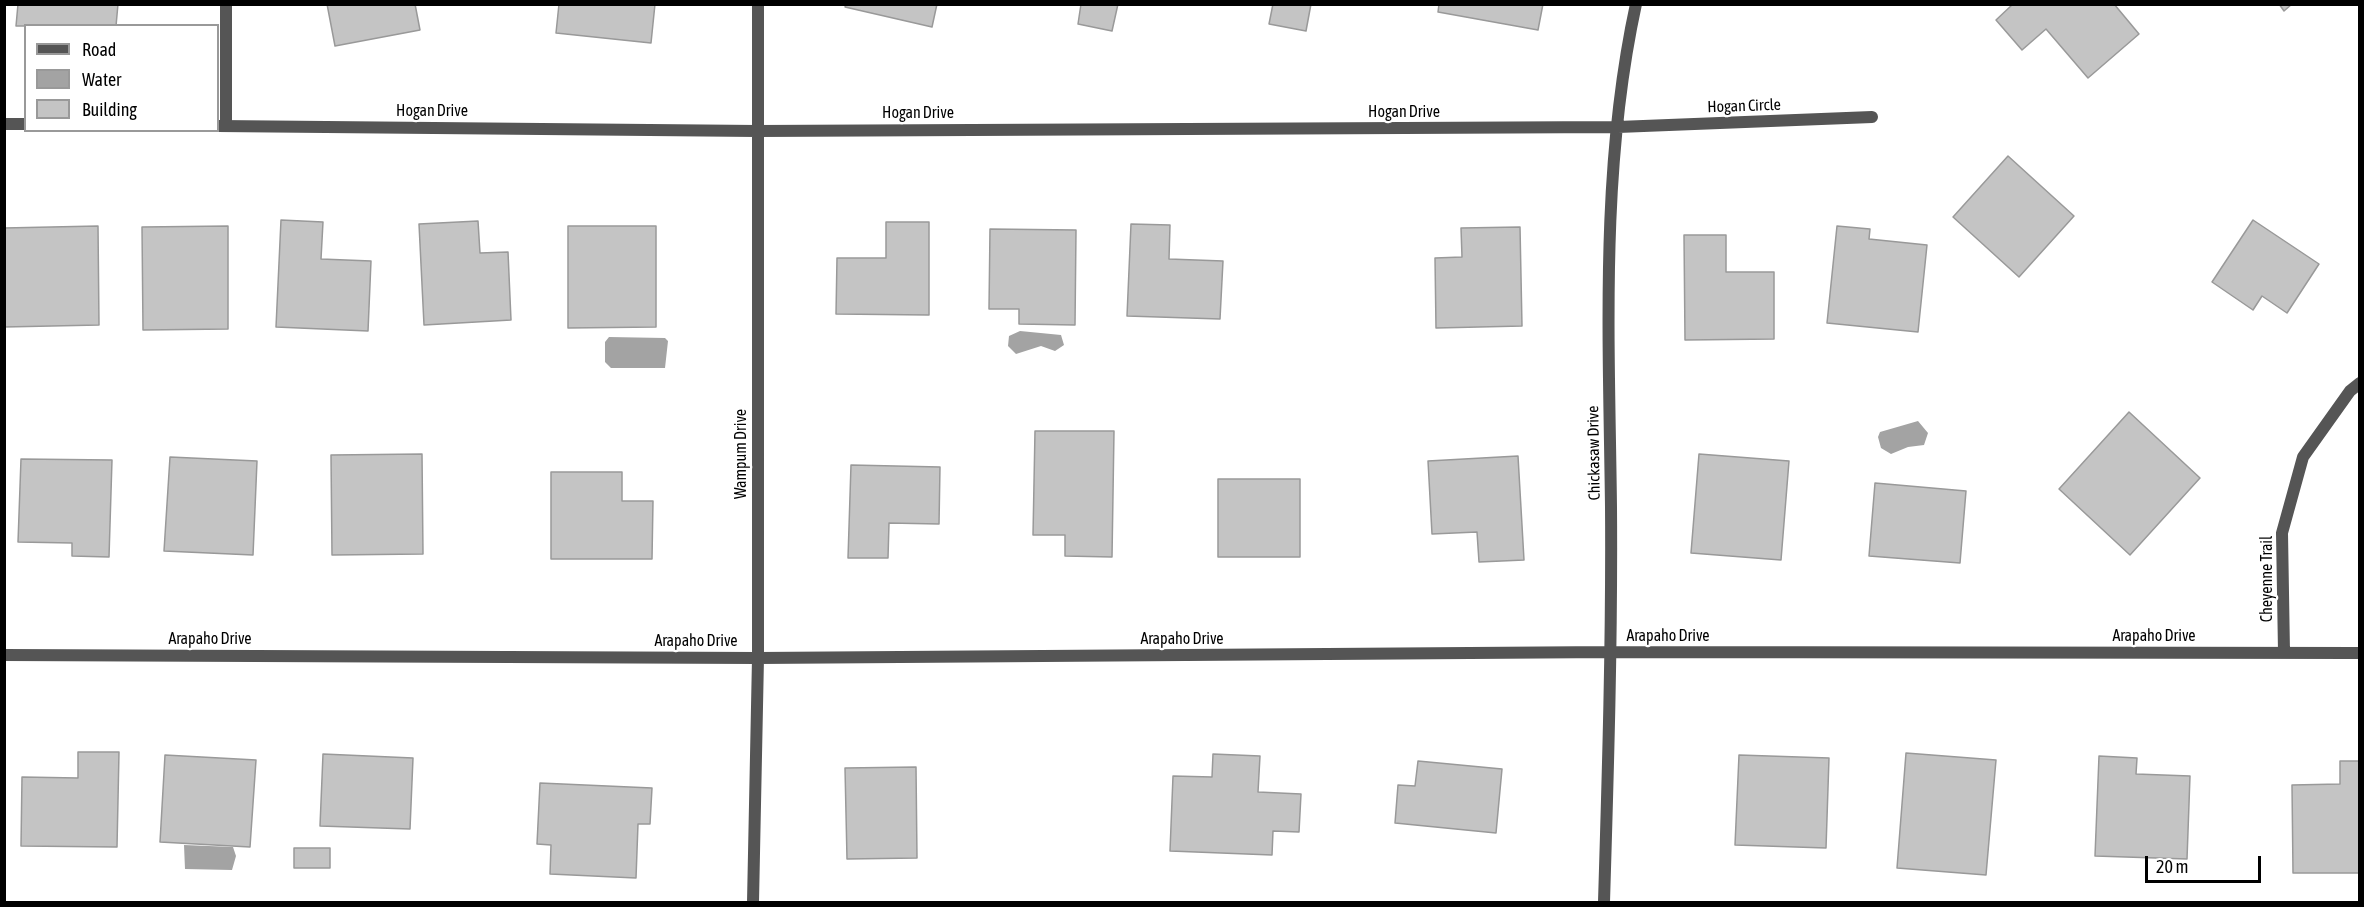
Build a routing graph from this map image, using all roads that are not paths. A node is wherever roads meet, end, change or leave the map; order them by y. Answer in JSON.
{"nodes":[{"id":1,"x":226,"y":4,"type":"edge"},
{"id":2,"x":758,"y":4,"type":"edge"},
{"id":3,"x":1636,"y":4,"type":"edge"},
{"id":4,"x":1872,"y":117,"type":"dead end"},
{"id":5,"x":4,"y":124,"type":"edge"},
{"id":6,"x":24,"y":124,"type":"edge"},
{"id":7,"x":222,"y":126,"type":"edge"},
{"id":8,"x":1618,"y":128,"type":"junction"},
{"id":9,"x":757,"y":130,"type":"junction"},
{"id":10,"x":2360,"y":383,"type":"edge"},
{"id":11,"x":1612,"y":652,"type":"junction"},
{"id":12,"x":2284,"y":652,"type":"junction"},
{"id":13,"x":2360,"y":653,"type":"edge"},
{"id":14,"x":4,"y":655,"type":"edge"},
{"id":15,"x":758,"y":658,"type":"junction"},
{"id":16,"x":753,"y":903,"type":"edge"},
{"id":17,"x":1604,"y":903,"type":"edge"}],
"edges":[{"from":1,"to":7,"type":"street"},
{"from":2,"to":9,"type":"street","name":"Wampum Drive"},
{"from":3,"to":8,"type":"street","name":"Chickasaw Drive"},
{"from":4,"to":8,"type":"street","name":"Hogan Circle"},
{"from":5,"to":6,"type":"street"},
{"from":7,"to":9,"type":"street","name":"Hogan Drive"},
{"from":8,"to":9,"type":"street","name":"Hogan Drive"},
{"from":8,"to":11,"type":"street","name":"Chickasaw Drive"},
{"from":9,"to":15,"type":"street","name":"Wampum Drive"},
{"from":10,"to":12,"type":"street","name":"Cheyenne Trail"},
{"from":11,"to":12,"type":"street","name":"Arapaho Drive"},
{"from":11,"to":15,"type":"street","name":"Arapaho Drive"},
{"from":11,"to":17,"type":"street","name":"Chickasaw Drive"},
{"from":12,"to":13,"type":"street","name":"Arapaho Drive"},
{"from":14,"to":15,"type":"street","name":"Arapaho Drive"},
{"from":15,"to":16,"type":"street","name":"Wampum Drive"}]}
